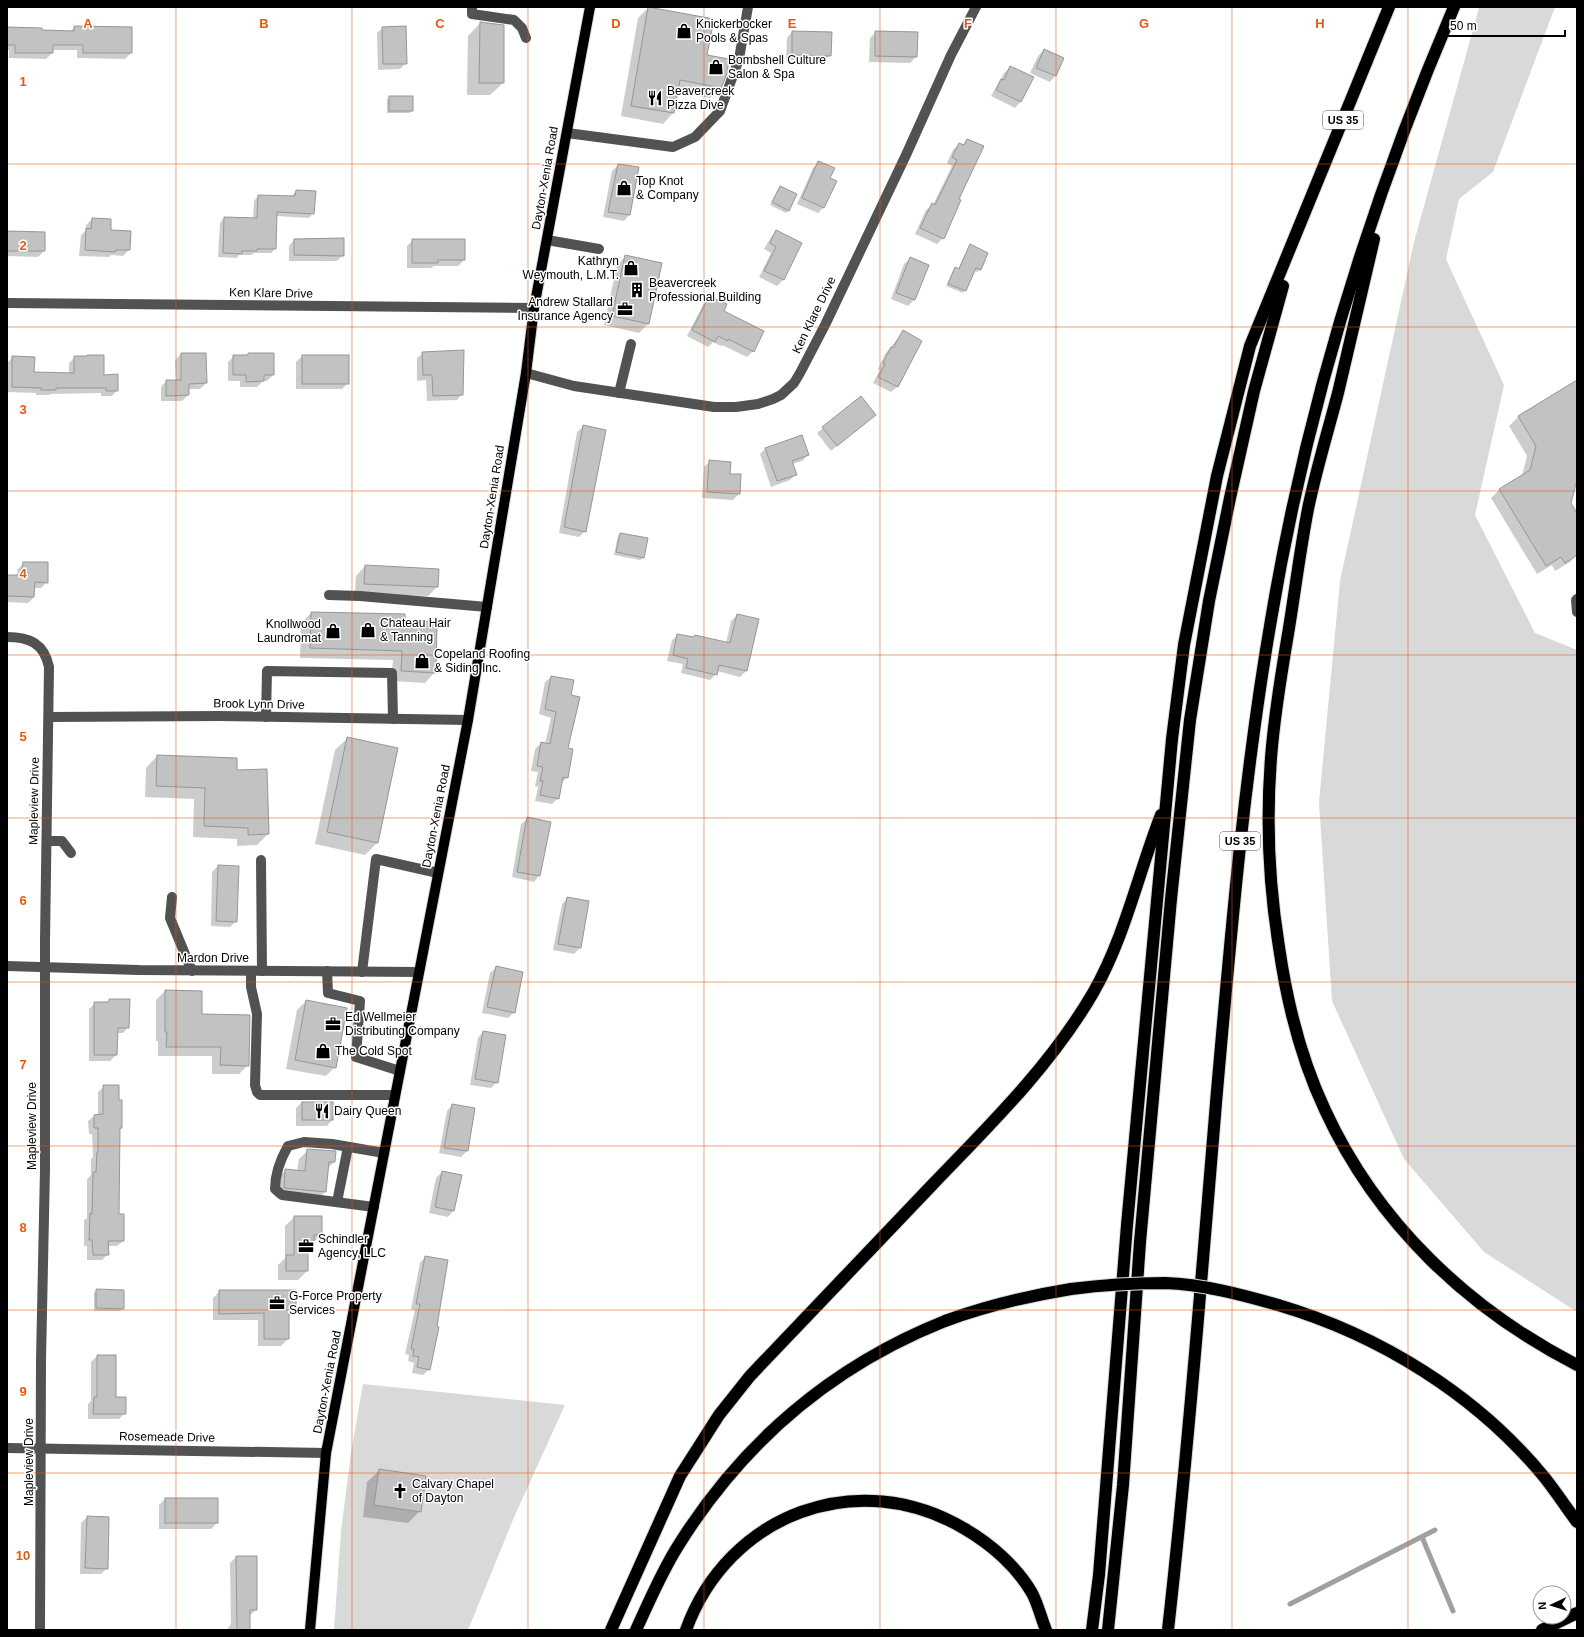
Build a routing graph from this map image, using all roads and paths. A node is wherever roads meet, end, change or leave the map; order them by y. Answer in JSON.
{"nodes":[{"id":1,"x":590,"y":7,"type":"edge"},
{"id":2,"x":748,"y":7,"type":"edge"},
{"id":3,"x":976,"y":7,"type":"edge"},
{"id":4,"x":1389,"y":7,"type":"edge"},
{"id":5,"x":1454,"y":7,"type":"edge"},
{"id":6,"x":472,"y":11,"type":"edge"},
{"id":7,"x":526,"y":38,"type":"dead end"},
{"id":8,"x":566,"y":133,"type":"junction"},
{"id":9,"x":1389,"y":171,"type":"junction"},
{"id":10,"x":1320,"y":177,"type":"junction"},
{"id":11,"x":547,"y":240,"type":"junction"},
{"id":12,"x":599,"y":249,"type":"dead end"},
{"id":13,"x":7,"y":303,"type":"edge"},
{"id":14,"x":534,"y":308,"type":"junction"},
{"id":15,"x":631,"y":344,"type":"dead end"},
{"id":16,"x":526,"y":373,"type":"junction"},
{"id":17,"x":619,"y":393,"type":"junction"},
{"id":18,"x":329,"y":595,"type":"dead end"},
{"id":19,"x":1577,"y":599,"type":"edge"},
{"id":20,"x":487,"y":607,"type":"junction"},
{"id":21,"x":1577,"y":612,"type":"edge"},
{"id":22,"x":7,"y":637,"type":"edge"},
{"id":23,"x":266,"y":716,"type":"junction"},
{"id":24,"x":49,"y":717,"type":"junction"},
{"id":25,"x":393,"y":719,"type":"junction"},
{"id":26,"x":468,"y":720,"type":"junction"},
{"id":27,"x":1167,"y":801,"type":"junction"},
{"id":28,"x":47,"y":841,"type":"junction"},
{"id":29,"x":71,"y":853,"type":"dead end"},
{"id":30,"x":262,"y":860,"type":"dead end"},
{"id":31,"x":438,"y":873,"type":"junction"},
{"id":32,"x":172,"y":897,"type":"dead end"},
{"id":33,"x":7,"y":966,"type":"edge"},
{"id":34,"x":45,"y":967,"type":"junction"},
{"id":35,"x":192,"y":971,"type":"junction"},
{"id":36,"x":251,"y":971,"type":"junction"},
{"id":37,"x":262,"y":971,"type":"junction"},
{"id":38,"x":327,"y":971,"type":"junction"},
{"id":39,"x":362,"y":972,"type":"junction"},
{"id":40,"x":419,"y":972,"type":"junction"},
{"id":41,"x":400,"y":1071,"type":"junction"},
{"id":42,"x":395,"y":1095,"type":"junction"},
{"id":43,"x":348,"y":1147,"type":"junction"},
{"id":44,"x":384,"y":1154,"type":"junction"},
{"id":45,"x":337,"y":1202,"type":"junction"},
{"id":46,"x":374,"y":1207,"type":"junction"},
{"id":47,"x":1577,"y":1365,"type":"edge"},
{"id":48,"x":7,"y":1448,"type":"edge"},
{"id":49,"x":42,"y":1448,"type":"junction"},
{"id":50,"x":326,"y":1453,"type":"junction"},
{"id":51,"x":1577,"y":1522,"type":"edge"},
{"id":52,"x":1577,"y":1613,"type":"edge"},
{"id":53,"x":40,"y":1630,"type":"edge"},
{"id":54,"x":310,"y":1630,"type":"edge"},
{"id":55,"x":611,"y":1630,"type":"edge"},
{"id":56,"x":636,"y":1630,"type":"edge"},
{"id":57,"x":686,"y":1630,"type":"edge"},
{"id":58,"x":1046,"y":1630,"type":"edge"},
{"id":59,"x":1092,"y":1630,"type":"edge"},
{"id":60,"x":1108,"y":1630,"type":"edge"},
{"id":61,"x":1168,"y":1630,"type":"edge"},
{"id":62,"x":1542,"y":1630,"type":"edge"}],
"edges":[{"from":1,"to":8,"type":"main road","name":"Dayton-Xenia Road"},
{"from":2,"to":8,"type":"street"},
{"from":3,"to":17,"type":"street","name":"Ken Klare Drive"},
{"from":4,"to":10,"type":"highway","number":"US 35"},
{"from":5,"to":9,"type":"highway","number":"US 35"},
{"from":6,"to":7,"type":"street"},
{"from":8,"to":11,"type":"main road","name":"Dayton-Xenia Road"},
{"from":9,"to":47,"type":"highway"},
{"from":9,"to":61,"type":"highway","number":"US 35"},
{"from":10,"to":27,"type":"highway"},
{"from":10,"to":60,"type":"highway","number":"US 35"},
{"from":11,"to":12,"type":"street"},
{"from":11,"to":14,"type":"main road","name":"Dayton-Xenia Road"},
{"from":13,"to":14,"type":"street","name":"Ken Klare Drive"},
{"from":14,"to":16,"type":"main road","name":"Dayton-Xenia Road"},
{"from":15,"to":17,"type":"street"},
{"from":16,"to":17,"type":"street","name":"Ken Klare Drive"},
{"from":16,"to":20,"type":"main road","name":"Dayton-Xenia Road"},
{"from":18,"to":20,"type":"street"},
{"from":19,"to":21,"type":"street"},
{"from":20,"to":26,"type":"main road","name":"Dayton-Xenia Road"},
{"from":22,"to":24,"type":"street","name":"Mapleview Drive"},
{"from":23,"to":24,"type":"street","name":"Brook Lynn Drive"},
{"from":23,"to":25,"type":"street","name":"Brook Lynn Drive"},
{"from":23,"to":25,"type":"street"},
{"from":24,"to":28,"type":"street","name":"Mapleview Drive"},
{"from":25,"to":26,"type":"street","name":"Brook Lynn Drive"},
{"from":26,"to":31,"type":"main road","name":"Dayton-Xenia Road"},
{"from":27,"to":55,"type":"highway"},
{"from":27,"to":59,"type":"highway"},
{"from":28,"to":29,"type":"street"},
{"from":28,"to":34,"type":"street","name":"Mapleview Drive"},
{"from":30,"to":37,"type":"street"},
{"from":31,"to":39,"type":"street"},
{"from":31,"to":40,"type":"main road","name":"Dayton-Xenia Road"},
{"from":32,"to":35,"type":"street"},
{"from":33,"to":34,"type":"street","name":"Mardon Drive"},
{"from":34,"to":35,"type":"street","name":"Mardon Drive"},
{"from":34,"to":49,"type":"street","name":"Mapleview Drive"},
{"from":35,"to":36,"type":"street","name":"Mardon Drive"},
{"from":36,"to":37,"type":"street","name":"Mardon Drive"},
{"from":36,"to":42,"type":"street"},
{"from":37,"to":38,"type":"street","name":"Mardon Drive"},
{"from":38,"to":39,"type":"street","name":"Mardon Drive"},
{"from":38,"to":41,"type":"street"},
{"from":39,"to":40,"type":"street","name":"Mardon Drive"},
{"from":40,"to":41,"type":"main road","name":"Dayton-Xenia Road"},
{"from":41,"to":42,"type":"main road","name":"Dayton-Xenia Road"},
{"from":42,"to":44,"type":"main road","name":"Dayton-Xenia Road"},
{"from":43,"to":44,"type":"street"},
{"from":43,"to":45,"type":"street"},
{"from":43,"to":45,"type":"street"},
{"from":44,"to":46,"type":"main road","name":"Dayton-Xenia Road"},
{"from":45,"to":46,"type":"street"},
{"from":46,"to":50,"type":"main road","name":"Dayton-Xenia Road"},
{"from":48,"to":49,"type":"street","name":"Rosemeade Drive"},
{"from":49,"to":50,"type":"street","name":"Rosemeade Drive"},
{"from":49,"to":53,"type":"street","name":"Mapleview Drive"},
{"from":50,"to":54,"type":"main road","name":"Dayton-Xenia Road"},
{"from":51,"to":56,"type":"highway","bridge":true},
{"from":52,"to":62,"type":"highway"},
{"from":57,"to":58,"type":"highway"}]}
